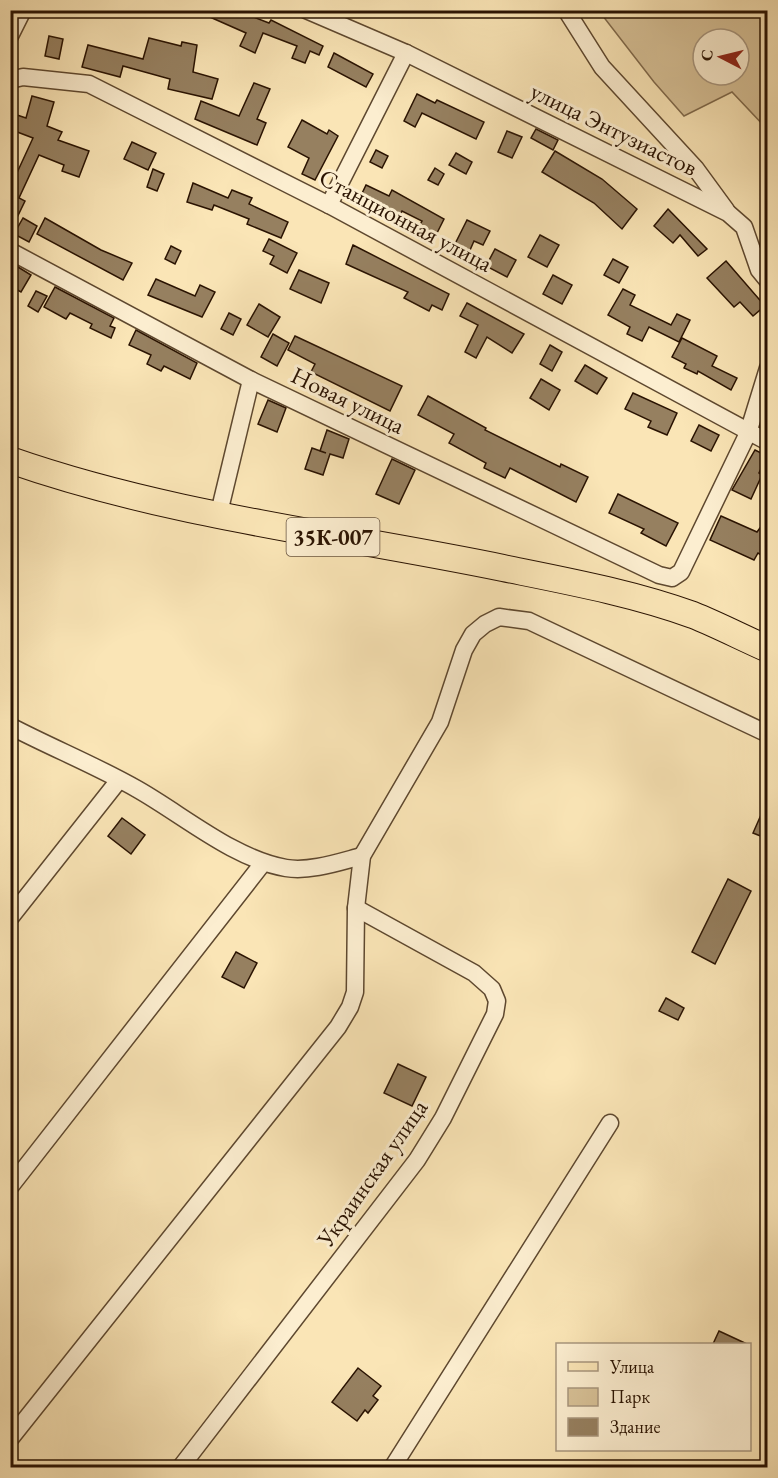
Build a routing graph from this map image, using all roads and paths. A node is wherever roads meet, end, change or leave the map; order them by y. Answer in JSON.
{"nodes":[{"id":1,"x":23,"y":10,"type":"edge"},
{"id":2,"x":306,"y":10,"type":"edge"},
{"id":3,"x":566,"y":10,"type":"edge"},
{"id":4,"x":10,"y":36,"type":"edge"},
{"id":5,"x":406,"y":53,"type":"junction"},
{"id":6,"x":10,"y":80,"type":"edge"},
{"id":7,"x":329,"y":205,"type":"junction"},
{"id":8,"x":728,"y":213,"type":"junction"},
{"id":9,"x":10,"y":251,"type":"edge"},
{"id":10,"x":768,"y":281,"type":"edge"},
{"id":11,"x":768,"y":368,"type":"edge"},
{"id":12,"x":251,"y":380,"type":"junction"},
{"id":13,"x":748,"y":433,"type":"junction"},
{"id":14,"x":768,"y":442,"type":"edge"},
{"id":15,"x":10,"y":460,"type":"edge"},
{"id":16,"x":218,"y":517,"type":"junction"},
{"id":17,"x":768,"y":649,"type":"edge"},
{"id":18,"x":10,"y":726,"type":"edge"},
{"id":19,"x":768,"y":734,"type":"edge"},
{"id":20,"x":119,"y":780,"type":"junction"},
{"id":21,"x":362,"y":856,"type":"junction"},
{"id":22,"x":263,"y":863,"type":"junction"},
{"id":23,"x":356,"y":908,"type":"junction"},
{"id":24,"x":10,"y":918,"type":"edge"},
{"id":25,"x":610,"y":1123,"type":"dead end"},
{"id":26,"x":10,"y":1187,"type":"edge"},
{"id":27,"x":10,"y":1439,"type":"edge"},
{"id":28,"x":180,"y":1467,"type":"edge"},
{"id":29,"x":392,"y":1467,"type":"edge"}],
"edges":[{"from":1,"to":4,"type":"street"},
{"from":2,"to":5,"type":"street","name":"улица Энтузиастов"},
{"from":3,"to":8,"type":"street"},
{"from":5,"to":7,"type":"street"},
{"from":5,"to":8,"type":"street","name":"улица Энтузиастов"},
{"from":6,"to":7,"type":"street","name":"Станционная улица"},
{"from":7,"to":13,"type":"street","name":"Станционная улица"},
{"from":8,"to":10,"type":"street","name":"улица Энтузиастов"},
{"from":9,"to":12,"type":"street","name":"Новая улица"},
{"from":11,"to":13,"type":"street"},
{"from":12,"to":13,"type":"street","name":"Новая улица"},
{"from":12,"to":16,"type":"street"},
{"from":13,"to":14,"type":"street","name":"Станционная улица"},
{"from":15,"to":16,"type":"main road","number":"35К-007"},
{"from":16,"to":17,"type":"main road","number":"35К-007"},
{"from":18,"to":20,"type":"street"},
{"from":19,"to":21,"type":"street"},
{"from":20,"to":22,"type":"street"},
{"from":20,"to":24,"type":"street"},
{"from":21,"to":22,"type":"street"},
{"from":21,"to":23,"type":"street"},
{"from":22,"to":26,"type":"street"},
{"from":23,"to":27,"type":"street"},
{"from":23,"to":28,"type":"street","name":"Украинская улица"},
{"from":25,"to":29,"type":"street"}]}
